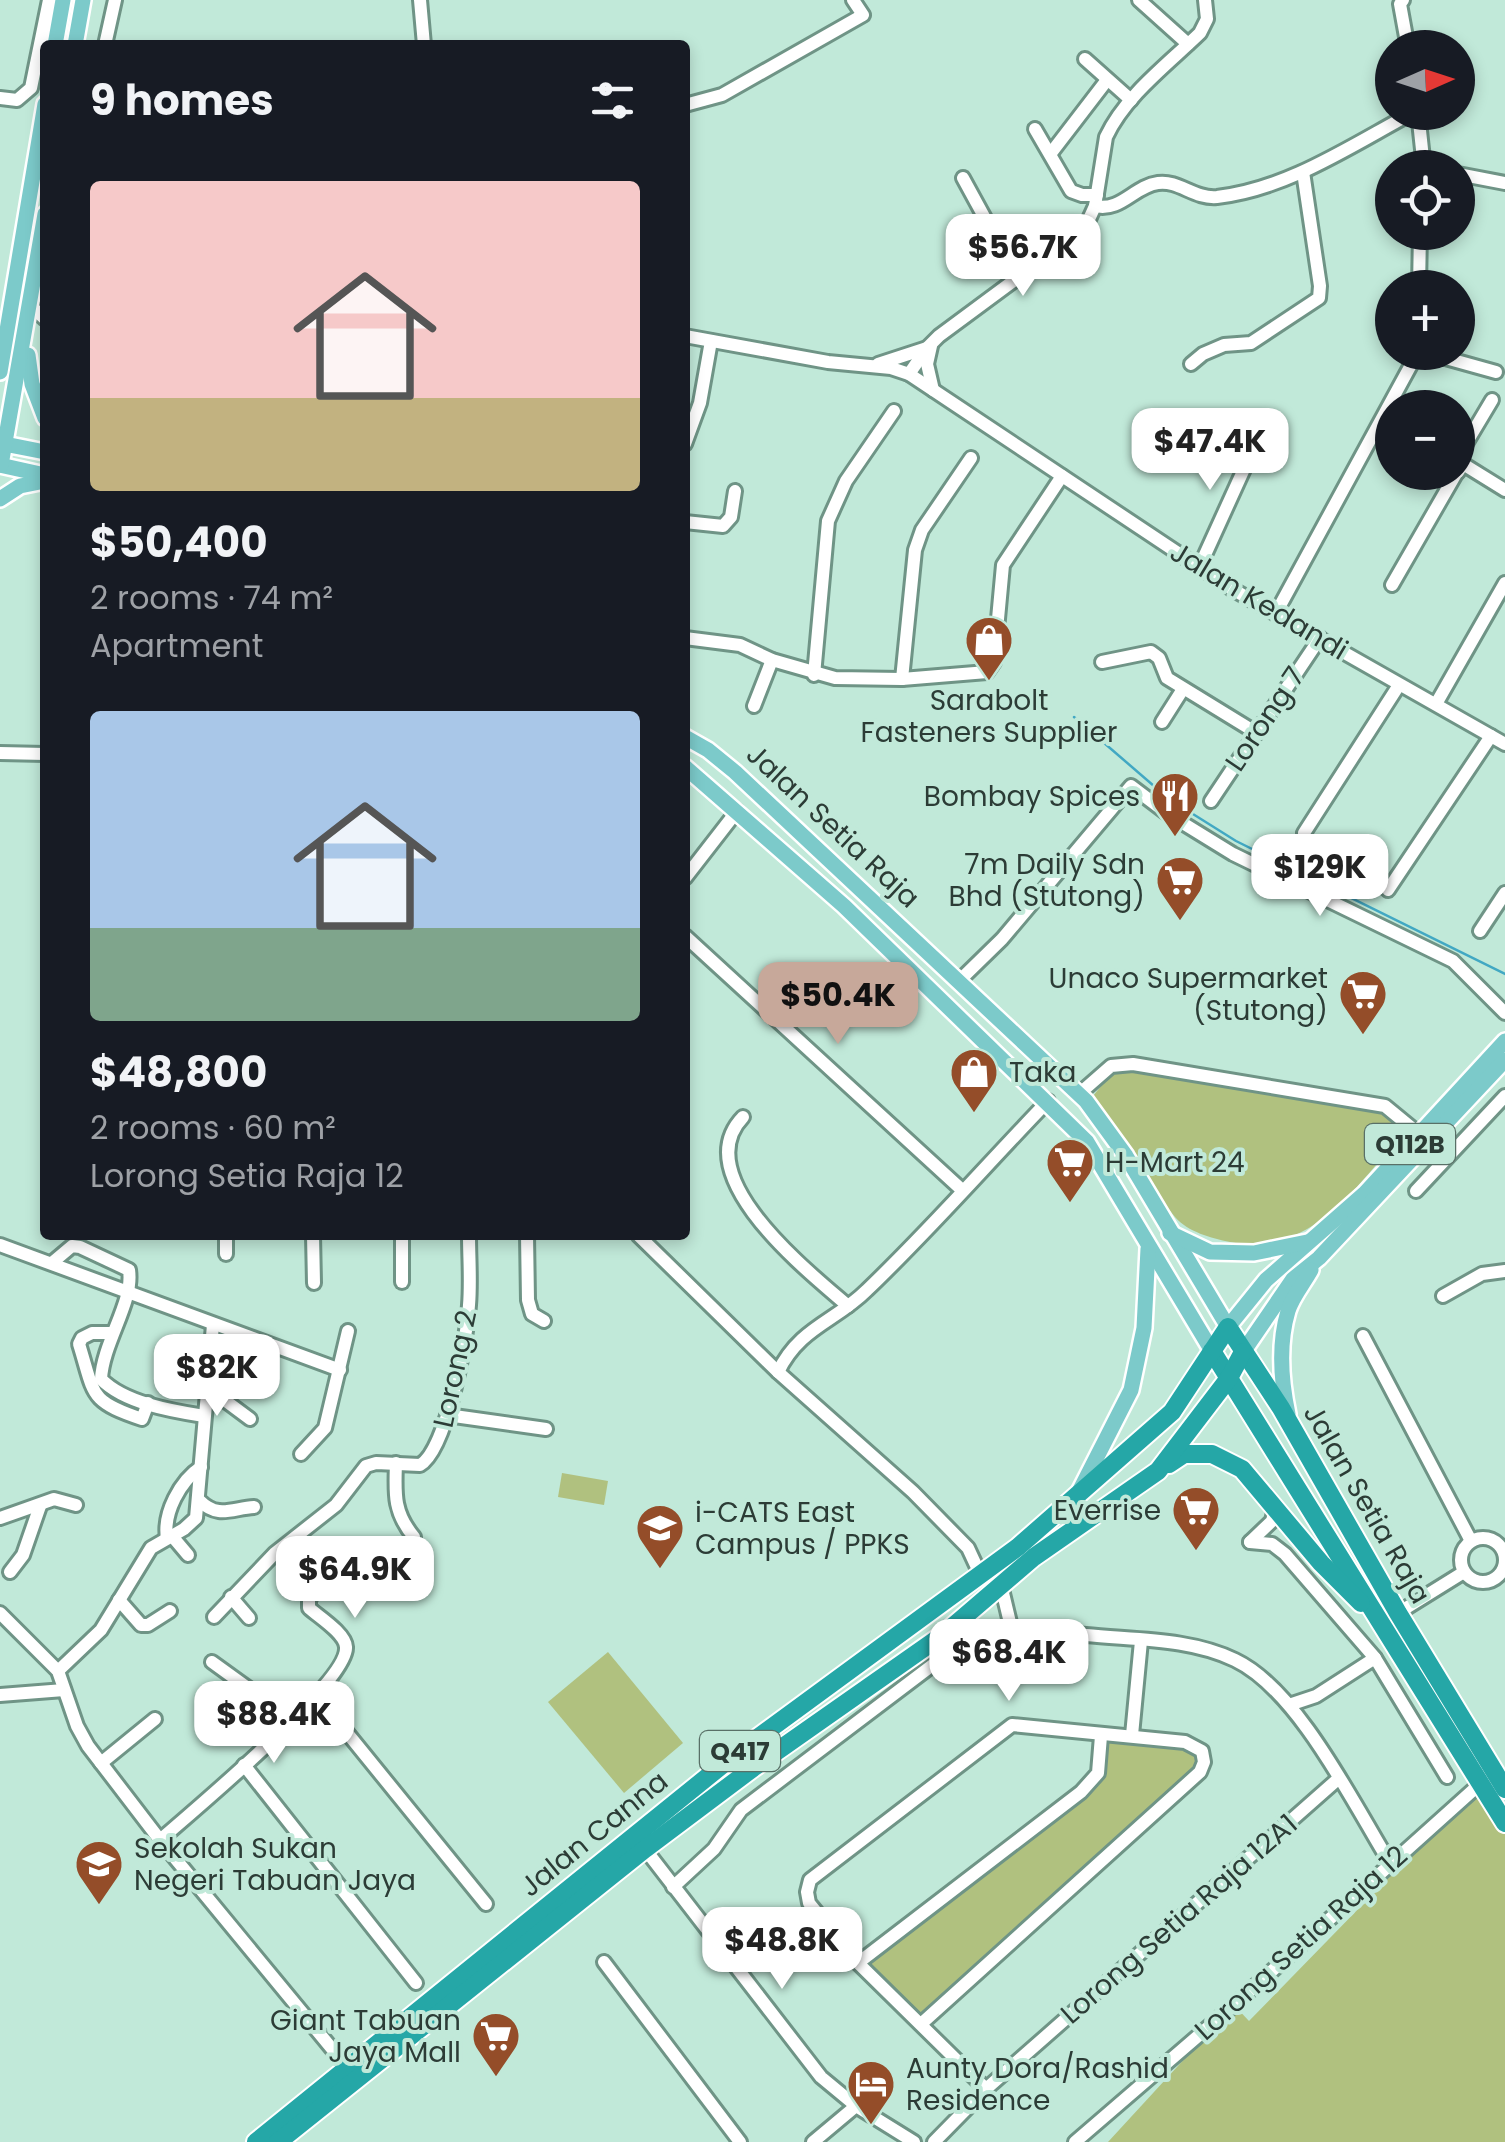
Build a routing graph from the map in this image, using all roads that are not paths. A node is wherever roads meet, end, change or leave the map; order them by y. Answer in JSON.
{"nodes":[{"id":1,"x":49,"y":0,"type":"edge"},
{"id":2,"x":64,"y":0,"type":"edge"},
{"id":3,"x":82,"y":0,"type":"edge"},
{"id":4,"x":116,"y":0,"type":"edge"},
{"id":5,"x":420,"y":0,"type":"edge"},
{"id":6,"x":854,"y":0,"type":"edge"},
{"id":7,"x":1139,"y":0,"type":"edge"},
{"id":8,"x":1404,"y":0,"type":"edge"},
{"id":9,"x":1207,"y":1,"type":"edge"},
{"id":10,"x":1405,"y":30,"type":"edge"},
{"id":11,"x":41,"y":40,"type":"edge"},
{"id":12,"x":57,"y":40,"type":"edge"},
{"id":13,"x":76,"y":40,"type":"edge"},
{"id":14,"x":106,"y":40,"type":"edge"},
{"id":15,"x":424,"y":40,"type":"edge"},
{"id":16,"x":1188,"y":44,"type":"junction"},
{"id":17,"x":40,"y":47,"type":"edge"},
{"id":18,"x":1085,"y":59,"type":"dead end"},
{"id":19,"x":1107,"y":80,"type":"junction"},
{"id":20,"x":6,"y":99,"type":"edge"},
{"id":21,"x":1131,"y":100,"type":"junction"},
{"id":22,"x":690,"y":105,"type":"edge"},
{"id":23,"x":1035,"y":129,"type":"dead end"},
{"id":24,"x":1382,"y":130,"type":"edge"},
{"id":25,"x":40,"y":134,"type":"edge"},
{"id":26,"x":1051,"y":153,"type":"junction"},
{"id":27,"x":1303,"y":172,"type":"junction"},
{"id":28,"x":1475,"y":177,"type":"edge"},
{"id":29,"x":963,"y":178,"type":"dead end"},
{"id":30,"x":1505,"y":183,"type":"edge"},
{"id":31,"x":1096,"y":200,"type":"junction"},
{"id":32,"x":40,"y":237,"type":"edge"},
{"id":33,"x":40,"y":254,"type":"edge"},
{"id":34,"x":1017,"y":276,"type":"junction"},
{"id":35,"x":31,"y":306,"type":"junction"},
{"id":36,"x":11,"y":308,"type":"junction"},
{"id":37,"x":40,"y":314,"type":"edge"},
{"id":38,"x":26,"y":331,"type":"junction"},
{"id":39,"x":690,"y":337,"type":"edge"},
{"id":40,"x":711,"y":341,"type":"junction"},
{"id":41,"x":931,"y":344,"type":"junction"},
{"id":42,"x":1191,"y":364,"type":"dead end"},
{"id":43,"x":876,"y":365,"type":"junction"},
{"id":44,"x":1475,"y":366,"type":"edge"},
{"id":45,"x":0,"y":370,"type":"edge"},
{"id":46,"x":1496,"y":372,"type":"dead end"},
{"id":47,"x":909,"y":374,"type":"junction"},
{"id":48,"x":933,"y":390,"type":"junction"},
{"id":49,"x":1492,"y":400,"type":"dead end"},
{"id":50,"x":40,"y":405,"type":"edge"},
{"id":51,"x":894,"y":410,"type":"dead end"},
{"id":52,"x":690,"y":430,"type":"edge"},
{"id":53,"x":1475,"y":432,"type":"edge"},
{"id":54,"x":1260,"y":436,"type":"dead end"},
{"id":55,"x":1375,"y":436,"type":"edge"},
{"id":56,"x":3,"y":444,"type":"edge"},
{"id":57,"x":40,"y":451,"type":"edge"},
{"id":58,"x":970,"y":458,"type":"dead end"},
{"id":59,"x":0,"y":466,"type":"edge"},
{"id":60,"x":1475,"y":474,"type":"edge"},
{"id":61,"x":1062,"y":476,"type":"junction"},
{"id":62,"x":40,"y":477,"type":"edge"},
{"id":63,"x":40,"y":480,"type":"edge"},
{"id":64,"x":1444,"y":490,"type":"edge"},
{"id":65,"x":1505,"y":490,"type":"edge"},
{"id":66,"x":735,"y":491,"type":"dead end"},
{"id":67,"x":0,"y":499,"type":"edge"},
{"id":68,"x":690,"y":523,"type":"edge"},
{"id":69,"x":1199,"y":568,"type":"junction"},
{"id":70,"x":1505,"y":583,"type":"edge"},
{"id":71,"x":1392,"y":585,"type":"dead end"},
{"id":72,"x":1276,"y":613,"type":"junction"},
{"id":73,"x":1320,"y":638,"type":"junction"},
{"id":74,"x":690,"y":639,"type":"edge"},
{"id":75,"x":772,"y":660,"type":"junction"},
{"id":76,"x":1102,"y":662,"type":"dead end"},
{"id":77,"x":814,"y":675,"type":"junction"},
{"id":78,"x":902,"y":678,"type":"junction"},
{"id":79,"x":1399,"y":686,"type":"junction"},
{"id":80,"x":1183,"y":689,"type":"junction"},
{"id":81,"x":1436,"y":704,"type":"junction"},
{"id":82,"x":754,"y":706,"type":"dead end"},
{"id":83,"x":1162,"y":722,"type":"dead end"},
{"id":84,"x":1255,"y":732,"type":"junction"},
{"id":85,"x":1491,"y":736,"type":"junction"},
{"id":86,"x":690,"y":740,"type":"edge"},
{"id":87,"x":1505,"y":744,"type":"edge"},
{"id":88,"x":690,"y":750,"type":"edge"},
{"id":89,"x":0,"y":753,"type":"edge"},
{"id":90,"x":40,"y":754,"type":"edge"},
{"id":91,"x":691,"y":772,"type":"edge"},
{"id":92,"x":1211,"y":801,"type":"dead end"},
{"id":93,"x":738,"y":811,"type":"junction"},
{"id":94,"x":1304,"y":834,"type":"dead end"},
{"id":95,"x":690,"y":867,"type":"edge"},
{"id":96,"x":1388,"y":890,"type":"dead end"},
{"id":97,"x":1505,"y":893,"type":"edge"},
{"id":98,"x":1480,"y":931,"type":"dead end"},
{"id":99,"x":690,"y":941,"type":"edge"},
{"id":100,"x":959,"y":980,"type":"junction"},
{"id":101,"x":1505,"y":1013,"type":"edge"},
{"id":102,"x":984,"y":1040,"type":"junction"},
{"id":103,"x":1505,"y":1041,"type":"edge"},
{"id":104,"x":1505,"y":1060,"type":"edge"},
{"id":105,"x":1079,"y":1094,"type":"junction"},
{"id":106,"x":1505,"y":1096,"type":"edge"},
{"id":107,"x":1048,"y":1101,"type":"junction"},
{"id":108,"x":743,"y":1117,"type":"dead end"},
{"id":109,"x":1419,"y":1134,"type":"junction"},
{"id":110,"x":962,"y":1190,"type":"junction"},
{"id":111,"x":1416,"y":1191,"type":"dead end"},
{"id":112,"x":1170,"y":1233,"type":"junction"},
{"id":113,"x":226,"y":1240,"type":"edge"},
{"id":114,"x":313,"y":1240,"type":"edge"},
{"id":115,"x":402,"y":1240,"type":"edge"},
{"id":116,"x":469,"y":1240,"type":"edge"},
{"id":117,"x":527,"y":1240,"type":"edge"},
{"id":118,"x":643,"y":1240,"type":"edge"},
{"id":119,"x":1310,"y":1241,"type":"junction"},
{"id":120,"x":0,"y":1245,"type":"edge"},
{"id":121,"x":1148,"y":1247,"type":"junction"},
{"id":122,"x":226,"y":1254,"type":"dead end"},
{"id":123,"x":1318,"y":1258,"type":"junction"},
{"id":124,"x":53,"y":1262,"type":"junction"},
{"id":125,"x":1505,"y":1271,"type":"edge"},
{"id":126,"x":402,"y":1282,"type":"dead end"},
{"id":127,"x":314,"y":1284,"type":"dead end"},
{"id":128,"x":129,"y":1292,"type":"junction"},
{"id":129,"x":1443,"y":1296,"type":"dead end"},
{"id":130,"x":848,"y":1306,"type":"junction"},
{"id":131,"x":544,"y":1321,"type":"dead end"},
{"id":132,"x":213,"y":1325,"type":"junction"},
{"id":133,"x":1228,"y":1327,"type":"junction"},
{"id":134,"x":348,"y":1331,"type":"dead end"},
{"id":135,"x":111,"y":1333,"type":"junction"},
{"id":136,"x":1363,"y":1336,"type":"dead end"},
{"id":137,"x":1212,"y":1351,"type":"junction"},
{"id":138,"x":1243,"y":1352,"type":"junction"},
{"id":139,"x":774,"y":1368,"type":"junction"},
{"id":140,"x":340,"y":1370,"type":"junction"},
{"id":141,"x":1230,"y":1378,"type":"junction"},
{"id":142,"x":208,"y":1386,"type":"junction"},
{"id":143,"x":148,"y":1403,"type":"junction"},
{"id":144,"x":204,"y":1416,"type":"junction"},
{"id":145,"x":447,"y":1416,"type":"junction"},
{"id":146,"x":250,"y":1419,"type":"dead end"},
{"id":147,"x":1289,"y":1422,"type":"junction"},
{"id":148,"x":546,"y":1430,"type":"dead end"},
{"id":149,"x":301,"y":1454,"type":"dead end"},
{"id":150,"x":396,"y":1463,"type":"junction"},
{"id":151,"x":201,"y":1467,"type":"junction"},
{"id":152,"x":1158,"y":1471,"type":"junction"},
{"id":153,"x":1077,"y":1496,"type":"junction"},
{"id":154,"x":200,"y":1501,"type":"junction"},
{"id":155,"x":76,"y":1504,"type":"dead end"},
{"id":156,"x":40,"y":1506,"type":"junction"},
{"id":157,"x":254,"y":1507,"type":"dead end"},
{"id":158,"x":1275,"y":1508,"type":"junction"},
{"id":159,"x":0,"y":1518,"type":"edge"},
{"id":160,"x":170,"y":1537,"type":"junction"},
{"id":161,"x":414,"y":1537,"type":"dead end"},
{"id":162,"x":1471,"y":1542,"type":"junction"},
{"id":163,"x":1504,"y":1554,"type":"edge"},
{"id":164,"x":188,"y":1555,"type":"dead end"},
{"id":165,"x":10,"y":1572,"type":"dead end"},
{"id":166,"x":1464,"y":1572,"type":"junction"},
{"id":167,"x":982,"y":1576,"type":"junction"},
{"id":168,"x":1494,"y":1579,"type":"junction"},
{"id":169,"x":1002,"y":1585,"type":"junction"},
{"id":170,"x":315,"y":1590,"type":"dead end"},
{"id":171,"x":1505,"y":1592,"type":"edge"},
{"id":172,"x":231,"y":1597,"type":"junction"},
{"id":173,"x":119,"y":1600,"type":"junction"},
{"id":174,"x":170,"y":1611,"type":"dead end"},
{"id":175,"x":1,"y":1616,"type":"edge"},
{"id":176,"x":214,"y":1616,"type":"dead end"},
{"id":177,"x":249,"y":1618,"type":"dead end"},
{"id":178,"x":1390,"y":1619,"type":"junction"},
{"id":179,"x":1012,"y":1631,"type":"junction"},
{"id":180,"x":1141,"y":1641,"type":"junction"},
{"id":181,"x":1375,"y":1658,"type":"junction"},
{"id":182,"x":212,"y":1662,"type":"dead end"},
{"id":183,"x":58,"y":1670,"type":"junction"},
{"id":184,"x":64,"y":1690,"type":"junction"},
{"id":185,"x":0,"y":1695,"type":"edge"},
{"id":186,"x":318,"y":1697,"type":"junction"},
{"id":187,"x":1292,"y":1704,"type":"junction"},
{"id":188,"x":155,"y":1718,"type":"dead end"},
{"id":189,"x":292,"y":1720,"type":"junction"},
{"id":190,"x":1132,"y":1735,"type":"junction"},
{"id":191,"x":1101,"y":1736,"type":"junction"},
{"id":192,"x":101,"y":1763,"type":"junction"},
{"id":193,"x":244,"y":1765,"type":"junction"},
{"id":194,"x":1447,"y":1777,"type":"dead end"},
{"id":195,"x":1338,"y":1779,"type":"junction"},
{"id":196,"x":1481,"y":1783,"type":"junction"},
{"id":197,"x":1505,"y":1789,"type":"edge"},
{"id":198,"x":1505,"y":1823,"type":"edge"},
{"id":199,"x":160,"y":1840,"type":"junction"},
{"id":200,"x":645,"y":1850,"type":"junction"},
{"id":201,"x":1390,"y":1863,"type":"junction"},
{"id":202,"x":673,"y":1887,"type":"junction"},
{"id":203,"x":486,"y":1904,"type":"dead end"},
{"id":204,"x":604,"y":1962,"type":"dead end"},
{"id":205,"x":858,"y":1963,"type":"junction"},
{"id":206,"x":416,"y":1983,"type":"dead end"},
{"id":207,"x":921,"y":2024,"type":"junction"},
{"id":208,"x":347,"y":2067,"type":"junction"},
{"id":209,"x":986,"y":2089,"type":"junction"},
{"id":210,"x":856,"y":2106,"type":"junction"},
{"id":211,"x":256,"y":2142,"type":"edge"},
{"id":212,"x":278,"y":2142,"type":"edge"},
{"id":213,"x":740,"y":2142,"type":"edge"},
{"id":214,"x":813,"y":2142,"type":"edge"},
{"id":215,"x":914,"y":2142,"type":"edge"},
{"id":216,"x":934,"y":2142,"type":"edge"},
{"id":217,"x":1076,"y":2142,"type":"edge"}],
"edges":[{"from":1,"to":11,"type":"street"},
{"from":2,"to":12,"type":"main road"},
{"from":3,"to":13,"type":"main road"},
{"from":4,"to":14,"type":"street"},
{"from":5,"to":15,"type":"street"},
{"from":6,"to":22,"type":"street"},
{"from":7,"to":16,"type":"street"},
{"from":8,"to":10,"type":"street"},
{"from":9,"to":16,"type":"street"},
{"from":16,"to":21,"type":"street"},
{"from":17,"to":20,"type":"street"},
{"from":18,"to":19,"type":"street"},
{"from":19,"to":21,"type":"street"},
{"from":19,"to":26,"type":"street"},
{"from":21,"to":31,"type":"street"},
{"from":23,"to":26,"type":"street"},
{"from":24,"to":27,"type":"street"},
{"from":25,"to":36,"type":"main road"},
{"from":26,"to":31,"type":"street"},
{"from":27,"to":31,"type":"street"},
{"from":27,"to":42,"type":"street"},
{"from":28,"to":30,"type":"street"},
{"from":29,"to":34,"type":"street"},
{"from":31,"to":34,"type":"street"},
{"from":32,"to":36,"type":"main road"},
{"from":33,"to":35,"type":"main road"},
{"from":34,"to":41,"type":"street"},
{"from":35,"to":37,"type":"street"},
{"from":35,"to":38,"type":"main road"},
{"from":36,"to":45,"type":"main road"},
{"from":38,"to":50,"type":"main road"},
{"from":38,"to":56,"type":"main road"},
{"from":39,"to":40,"type":"street","name":"Jalan Kedandi"},
{"from":40,"to":43,"type":"street","name":"Jalan Kedandi"},
{"from":40,"to":52,"type":"street"},
{"from":41,"to":43,"type":"street"},
{"from":41,"to":47,"type":"street"},
{"from":41,"to":48,"type":"street"},
{"from":43,"to":47,"type":"street","name":"Jalan Kedandi"},
{"from":44,"to":46,"type":"street"},
{"from":47,"to":48,"type":"street","name":"Jalan Kedandi"},
{"from":48,"to":61,"type":"street","name":"Jalan Kedandi"},
{"from":49,"to":53,"type":"street"},
{"from":51,"to":77,"type":"street"},
{"from":54,"to":69,"type":"street"},
{"from":55,"to":72,"type":"street"},
{"from":56,"to":57,"type":"main road"},
{"from":56,"to":59,"type":"main road"},
{"from":58,"to":78,"type":"street"},
{"from":59,"to":62,"type":"main road"},
{"from":60,"to":65,"type":"street"},
{"from":61,"to":69,"type":"street","name":"Jalan Kedandi"},
{"from":61,"to":78,"type":"street"},
{"from":63,"to":67,"type":"main road"},
{"from":64,"to":71,"type":"street"},
{"from":66,"to":68,"type":"street"},
{"from":69,"to":72,"type":"street","name":"Jalan Kedandi"},
{"from":70,"to":81,"type":"street"},
{"from":72,"to":73,"type":"street","name":"Jalan Kedandi"},
{"from":73,"to":79,"type":"street","name":"Jalan Kedandi"},
{"from":73,"to":84,"type":"street","name":"Lorong 7"},
{"from":74,"to":75,"type":"street"},
{"from":75,"to":77,"type":"street"},
{"from":75,"to":82,"type":"street"},
{"from":76,"to":80,"type":"street"},
{"from":77,"to":78,"type":"street"},
{"from":79,"to":81,"type":"street","name":"Jalan Kedandi"},
{"from":79,"to":94,"type":"street"},
{"from":80,"to":83,"type":"street"},
{"from":80,"to":84,"type":"street"},
{"from":81,"to":85,"type":"street","name":"Jalan Kedandi"},
{"from":84,"to":92,"type":"street","name":"Lorong 7"},
{"from":85,"to":87,"type":"street","name":"Jalan Kedandi"},
{"from":85,"to":96,"type":"street"},
{"from":86,"to":100,"type":"main road","name":"Jalan Setia Raja"},
{"from":88,"to":93,"type":"main road"},
{"from":89,"to":90,"type":"street"},
{"from":91,"to":93,"type":"main road","name":"Jalan Setia Raja"},
{"from":93,"to":95,"type":"street"},
{"from":93,"to":102,"type":"main road","name":"Jalan Setia Raja"},
{"from":97,"to":98,"type":"street"},
{"from":99,"to":110,"type":"street"},
{"from":100,"to":101,"type":"street"},
{"from":100,"to":102,"type":"main road"},
{"from":100,"to":105,"type":"main road","name":"Jalan Setia Raja"},
{"from":102,"to":107,"type":"main road","name":"Jalan Setia Raja"},
{"from":103,"to":109,"type":"main road","number":"Q112B"},
{"from":104,"to":123,"type":"main road"},
{"from":105,"to":109,"type":"street"},
{"from":105,"to":112,"type":"main road","name":"Jalan Setia Raja"},
{"from":106,"to":111,"type":"street"},
{"from":107,"to":110,"type":"street"},
{"from":107,"to":121,"type":"main road","name":"Jalan Setia Raja"},
{"from":108,"to":130,"type":"street"},
{"from":109,"to":119,"type":"main road","number":"Q112B"},
{"from":110,"to":130,"type":"street"},
{"from":112,"to":119,"type":"main road"},
{"from":112,"to":133,"type":"main road","name":"Jalan Setia Raja"},
{"from":113,"to":122,"type":"street"},
{"from":114,"to":127,"type":"street"},
{"from":115,"to":126,"type":"street"},
{"from":116,"to":145,"type":"street","name":"Lorong 2"},
{"from":117,"to":131,"type":"street"},
{"from":118,"to":139,"type":"street"},
{"from":119,"to":133,"type":"main road","name":"Jalan Canna"},
{"from":120,"to":124,"type":"street"},
{"from":121,"to":137,"type":"main road","name":"Jalan Setia Raja"},
{"from":121,"to":153,"type":"main road"},
{"from":123,"to":138,"type":"main road"},
{"from":123,"to":147,"type":"main road"},
{"from":124,"to":128,"type":"street"},
{"from":124,"to":128,"type":"street"},
{"from":125,"to":129,"type":"street"},
{"from":128,"to":132,"type":"street"},
{"from":128,"to":135,"type":"street"},
{"from":130,"to":139,"type":"street"},
{"from":132,"to":140,"type":"street"},
{"from":132,"to":142,"type":"street"},
{"from":133,"to":137,"type":"highway","name":"Jalan Canna","number":"Q417"},
{"from":133,"to":138,"type":"highway","name":"Jalan Setia Raja"},
{"from":134,"to":140,"type":"street"},
{"from":135,"to":143,"type":"street"},
{"from":135,"to":143,"type":"street"},
{"from":136,"to":162,"type":"street"},
{"from":137,"to":141,"type":"highway","name":"Jalan Setia Raja"},
{"from":137,"to":153,"type":"highway","name":"Jalan Canna","number":"Q417"},
{"from":138,"to":141,"type":"highway","number":"Q417"},
{"from":138,"to":147,"type":"highway","name":"Jalan Setia Raja"},
{"from":139,"to":167,"type":"street"},
{"from":140,"to":149,"type":"street"},
{"from":141,"to":152,"type":"highway","name":"Jalan Canna","number":"Q417"},
{"from":141,"to":178,"type":"highway","name":"Jalan Setia Raja"},
{"from":142,"to":144,"type":"street"},
{"from":142,"to":146,"type":"street"},
{"from":143,"to":144,"type":"street"},
{"from":144,"to":151,"type":"street"},
{"from":145,"to":148,"type":"street"},
{"from":145,"to":150,"type":"street","name":"Lorong 2"},
{"from":147,"to":178,"type":"highway","name":"Jalan Setia Raja"},
{"from":150,"to":161,"type":"street"},
{"from":150,"to":172,"type":"street","name":"Lorong 2"},
{"from":151,"to":154,"type":"street"},
{"from":151,"to":160,"type":"street"},
{"from":152,"to":158,"type":"highway"},
{"from":152,"to":169,"type":"highway","name":"Jalan Canna","number":"Q417"},
{"from":153,"to":167,"type":"highway","name":"Jalan Canna","number":"Q417"},
{"from":154,"to":157,"type":"street"},
{"from":154,"to":160,"type":"street"},
{"from":155,"to":156,"type":"street"},
{"from":156,"to":159,"type":"street"},
{"from":156,"to":165,"type":"street"},
{"from":158,"to":178,"type":"highway"},
{"from":158,"to":181,"type":"street"},
{"from":160,"to":164,"type":"street"},
{"from":160,"to":173,"type":"street"},
{"from":162,"to":163,"type":"street"},
{"from":162,"to":166,"type":"street"},
{"from":163,"to":168,"type":"street"},
{"from":166,"to":168,"type":"street"},
{"from":166,"to":178,"type":"street"},
{"from":167,"to":208,"type":"highway","name":"Jalan Canna","number":"Q417"},
{"from":168,"to":171,"type":"street"},
{"from":169,"to":179,"type":"street"},
{"from":169,"to":200,"type":"highway","name":"Jalan Canna","number":"Q417"},
{"from":170,"to":186,"type":"street"},
{"from":172,"to":176,"type":"street","name":"Lorong 2"},
{"from":172,"to":177,"type":"street"},
{"from":173,"to":174,"type":"street"},
{"from":173,"to":183,"type":"street"},
{"from":175,"to":183,"type":"street"},
{"from":178,"to":196,"type":"highway","name":"Jalan Setia Raja"},
{"from":178,"to":197,"type":"highway","name":"Jalan Setia Raja"},
{"from":179,"to":180,"type":"street"},
{"from":179,"to":202,"type":"street"},
{"from":180,"to":187,"type":"street"},
{"from":180,"to":190,"type":"street"},
{"from":181,"to":187,"type":"street"},
{"from":181,"to":194,"type":"street"},
{"from":182,"to":189,"type":"street"},
{"from":183,"to":184,"type":"street"},
{"from":184,"to":185,"type":"street"},
{"from":184,"to":192,"type":"street"},
{"from":186,"to":189,"type":"street"},
{"from":186,"to":203,"type":"street"},
{"from":187,"to":195,"type":"street"},
{"from":188,"to":192,"type":"street"},
{"from":189,"to":193,"type":"street"},
{"from":190,"to":191,"type":"street"},
{"from":190,"to":207,"type":"street"},
{"from":191,"to":205,"type":"street"},
{"from":191,"to":205,"type":"street"},
{"from":192,"to":199,"type":"street"},
{"from":193,"to":199,"type":"street"},
{"from":193,"to":206,"type":"street"},
{"from":195,"to":201,"type":"street"},
{"from":195,"to":209,"type":"street","name":"Lorong Setia Raja 12A1"},
{"from":196,"to":198,"type":"highway","name":"Jalan Setia Raja"},
{"from":196,"to":201,"type":"street","name":"Lorong Setia Raja 12"},
{"from":199,"to":208,"type":"street"},
{"from":200,"to":202,"type":"street"},
{"from":200,"to":212,"type":"highway","name":"Jalan Canna","number":"Q417"},
{"from":201,"to":217,"type":"street","name":"Lorong Setia Raja 12"},
{"from":202,"to":210,"type":"street"},
{"from":204,"to":213,"type":"street"},
{"from":205,"to":207,"type":"street"},
{"from":207,"to":209,"type":"street"},
{"from":208,"to":211,"type":"highway","name":"Jalan Canna","number":"Q417"},
{"from":209,"to":216,"type":"street","name":"Lorong Setia Raja 12A1"},
{"from":210,"to":214,"type":"street"},
{"from":210,"to":215,"type":"street"}]}
